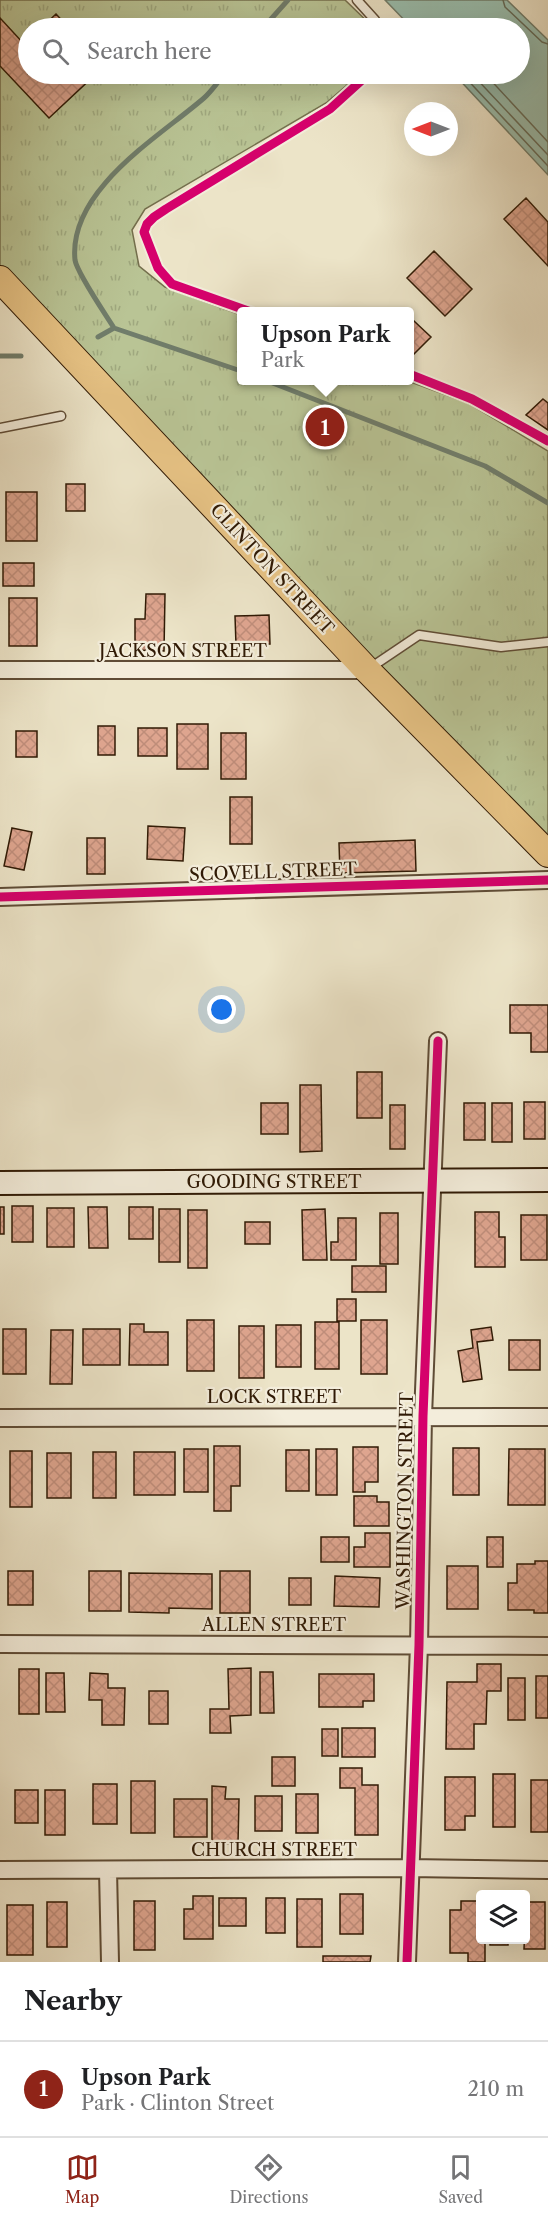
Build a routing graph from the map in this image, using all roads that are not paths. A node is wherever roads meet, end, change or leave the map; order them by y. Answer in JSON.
{"nodes":[{"id":1,"x":357,"y":0,"type":"edge"},
{"id":2,"x":373,"y":18,"type":"edge"},
{"id":3,"x":0,"y":279,"type":"edge"},
{"id":4,"x":61,"y":416,"type":"dead end"},
{"id":5,"x":0,"y":428,"type":"edge"},
{"id":6,"x":548,"y":642,"type":"edge"},
{"id":7,"x":0,"y":670,"type":"edge"},
{"id":8,"x":367,"y":670,"type":"junction"},
{"id":9,"x":548,"y":854,"type":"edge"},
{"id":10,"x":548,"y":880,"type":"edge"},
{"id":11,"x":0,"y":897,"type":"edge"},
{"id":12,"x":438,"y":1041,"type":"dead end"},
{"id":13,"x":548,"y":1180,"type":"edge"},
{"id":14,"x":434,"y":1181,"type":"junction"},
{"id":15,"x":0,"y":1183,"type":"edge"},
{"id":16,"x":423,"y":1416,"type":"junction"},
{"id":17,"x":548,"y":1417,"type":"edge"},
{"id":18,"x":0,"y":1418,"type":"edge"},
{"id":19,"x":0,"y":1644,"type":"edge"},
{"id":20,"x":419,"y":1645,"type":"junction"},
{"id":21,"x":548,"y":1646,"type":"edge"},
{"id":22,"x":409,"y":1868,"type":"junction"},
{"id":23,"x":0,"y":1870,"type":"edge"},
{"id":24,"x":108,"y":1870,"type":"junction"},
{"id":25,"x":548,"y":1870,"type":"edge"},
{"id":26,"x":110,"y":1962,"type":"edge"},
{"id":27,"x":407,"y":1962,"type":"edge"}],
"edges":[{"from":1,"to":2,"type":"lane"},
{"from":3,"to":8,"type":"main road","name":"CLINTON STREET"},
{"from":4,"to":5,"type":"lane"},
{"from":6,"to":8,"type":"lane"},
{"from":7,"to":8,"type":"street","name":"JACKSON STREET"},
{"from":8,"to":9,"type":"main road","name":"CLINTON STREET"},
{"from":10,"to":11,"type":"street","name":"SCOVELL STREET"},
{"from":12,"to":14,"type":"street","name":"WASHINGTON STREET"},
{"from":13,"to":14,"type":"street","name":"GOODING STREET"},
{"from":14,"to":15,"type":"street","name":"GOODING STREET"},
{"from":14,"to":16,"type":"street","name":"WASHINGTON STREET"},
{"from":16,"to":17,"type":"street","name":"LOCK STREET"},
{"from":16,"to":18,"type":"street","name":"LOCK STREET"},
{"from":16,"to":20,"type":"street","name":"WASHINGTON STREET"},
{"from":19,"to":20,"type":"street","name":"ALLEN STREET"},
{"from":20,"to":21,"type":"street","name":"ALLEN STREET"},
{"from":20,"to":22,"type":"street","name":"WASHINGTON STREET"},
{"from":22,"to":24,"type":"street","name":"CHURCH STREET"},
{"from":22,"to":25,"type":"street","name":"CHURCH STREET"},
{"from":22,"to":27,"type":"street","name":"WASHINGTON STREET"},
{"from":23,"to":24,"type":"street","name":"CHURCH STREET"},
{"from":24,"to":26,"type":"street"}]}
